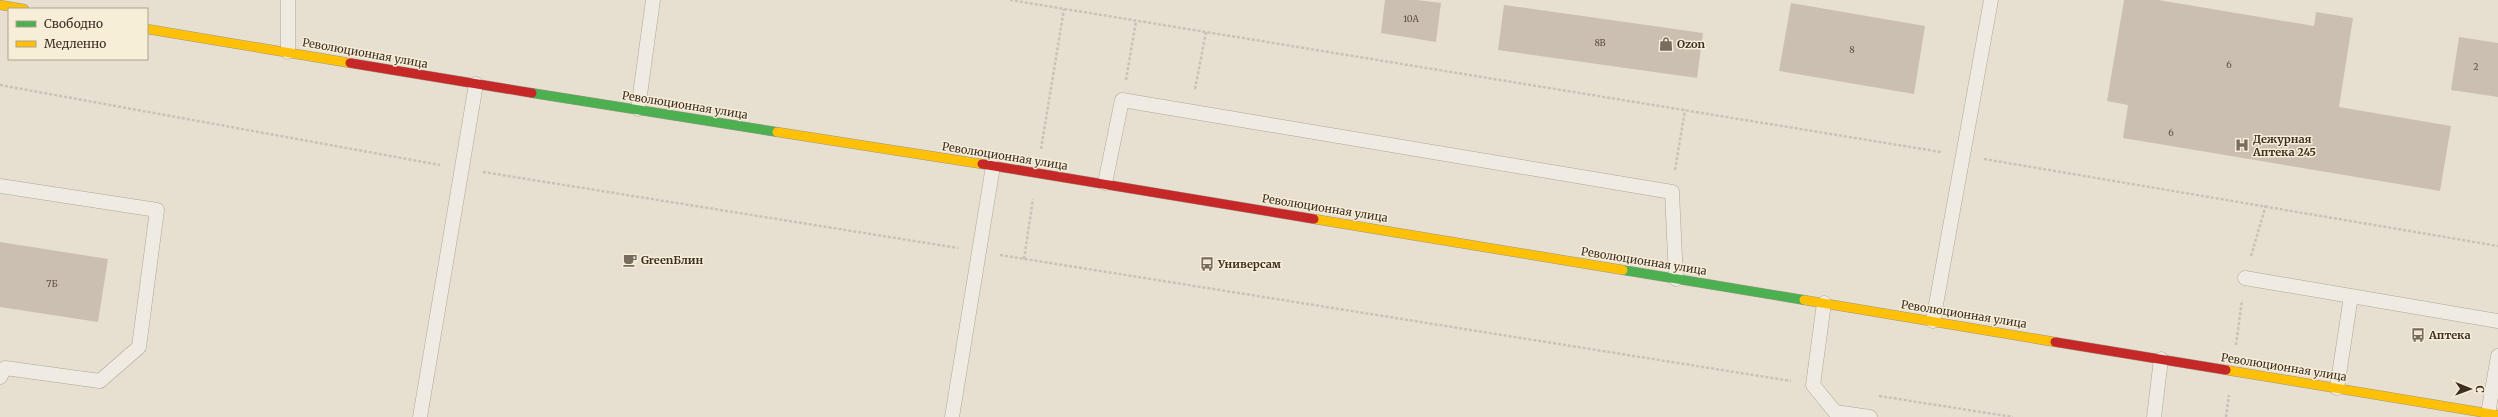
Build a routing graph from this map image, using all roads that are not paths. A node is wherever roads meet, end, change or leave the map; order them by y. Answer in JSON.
{"nodes":[{"id":1,"x":288,"y":0,"type":"edge"},
{"id":2,"x":653,"y":0,"type":"edge"},
{"id":3,"x":1991,"y":0,"type":"edge"},
{"id":4,"x":0,"y":5,"type":"edge"},
{"id":5,"x":18,"y":8,"type":"edge"},
{"id":6,"x":148,"y":29,"type":"edge"},
{"id":7,"x":288,"y":52,"type":"junction"},
{"id":8,"x":476,"y":84,"type":"junction"},
{"id":9,"x":638,"y":109,"type":"junction"},
{"id":10,"x":993,"y":166,"type":"junction"},
{"id":11,"x":1105,"y":184,"type":"junction"},
{"id":12,"x":0,"y":186,"type":"edge"},
{"id":13,"x":2245,"y":278,"type":"road end"},
{"id":14,"x":1676,"y":279,"type":"junction"},
{"id":15,"x":2351,"y":296,"type":"junction"},
{"id":16,"x":1824,"y":303,"type":"junction"},
{"id":17,"x":1933,"y":321,"type":"junction"},
{"id":18,"x":2498,"y":322,"type":"edge"},
{"id":19,"x":2498,"y":356,"type":"edge"},
{"id":20,"x":2161,"y":359,"type":"junction"},
{"id":21,"x":0,"y":377,"type":"edge"},
{"id":22,"x":2337,"y":388,"type":"junction"},
{"id":23,"x":2493,"y":414,"type":"edge"},
{"id":24,"x":420,"y":417,"type":"edge"},
{"id":25,"x":952,"y":417,"type":"edge"},
{"id":26,"x":1870,"y":417,"type":"edge"},
{"id":27,"x":2154,"y":417,"type":"edge"}],
"edges":[{"from":1,"to":7,"type":"lane"},
{"from":2,"to":9,"type":"lane"},
{"from":3,"to":17,"type":"lane"},
{"from":4,"to":5,"type":"main road"},
{"from":6,"to":7,"type":"main road","name":"Революционная улица"},
{"from":7,"to":8,"type":"main road","name":"Революционная улица"},
{"from":8,"to":9,"type":"main road","name":"Революционная улица"},
{"from":8,"to":24,"type":"lane"},
{"from":9,"to":10,"type":"main road","name":"Революционная улица"},
{"from":10,"to":11,"type":"main road","name":"Революционная улица"},
{"from":10,"to":25,"type":"lane"},
{"from":11,"to":14,"type":"main road","name":"Революционная улица"},
{"from":11,"to":14,"type":"lane"},
{"from":12,"to":21,"type":"lane"},
{"from":13,"to":15,"type":"lane"},
{"from":14,"to":16,"type":"main road","name":"Революционная улица"},
{"from":15,"to":18,"type":"lane"},
{"from":15,"to":22,"type":"lane"},
{"from":16,"to":17,"type":"main road","name":"Революционная улица"},
{"from":16,"to":26,"type":"lane"},
{"from":17,"to":20,"type":"main road","name":"Революционная улица"},
{"from":19,"to":23,"type":"lane"},
{"from":20,"to":22,"type":"main road","name":"Революционная улица"},
{"from":20,"to":27,"type":"lane"},
{"from":22,"to":23,"type":"main road","name":"Революционная улица"}]}
